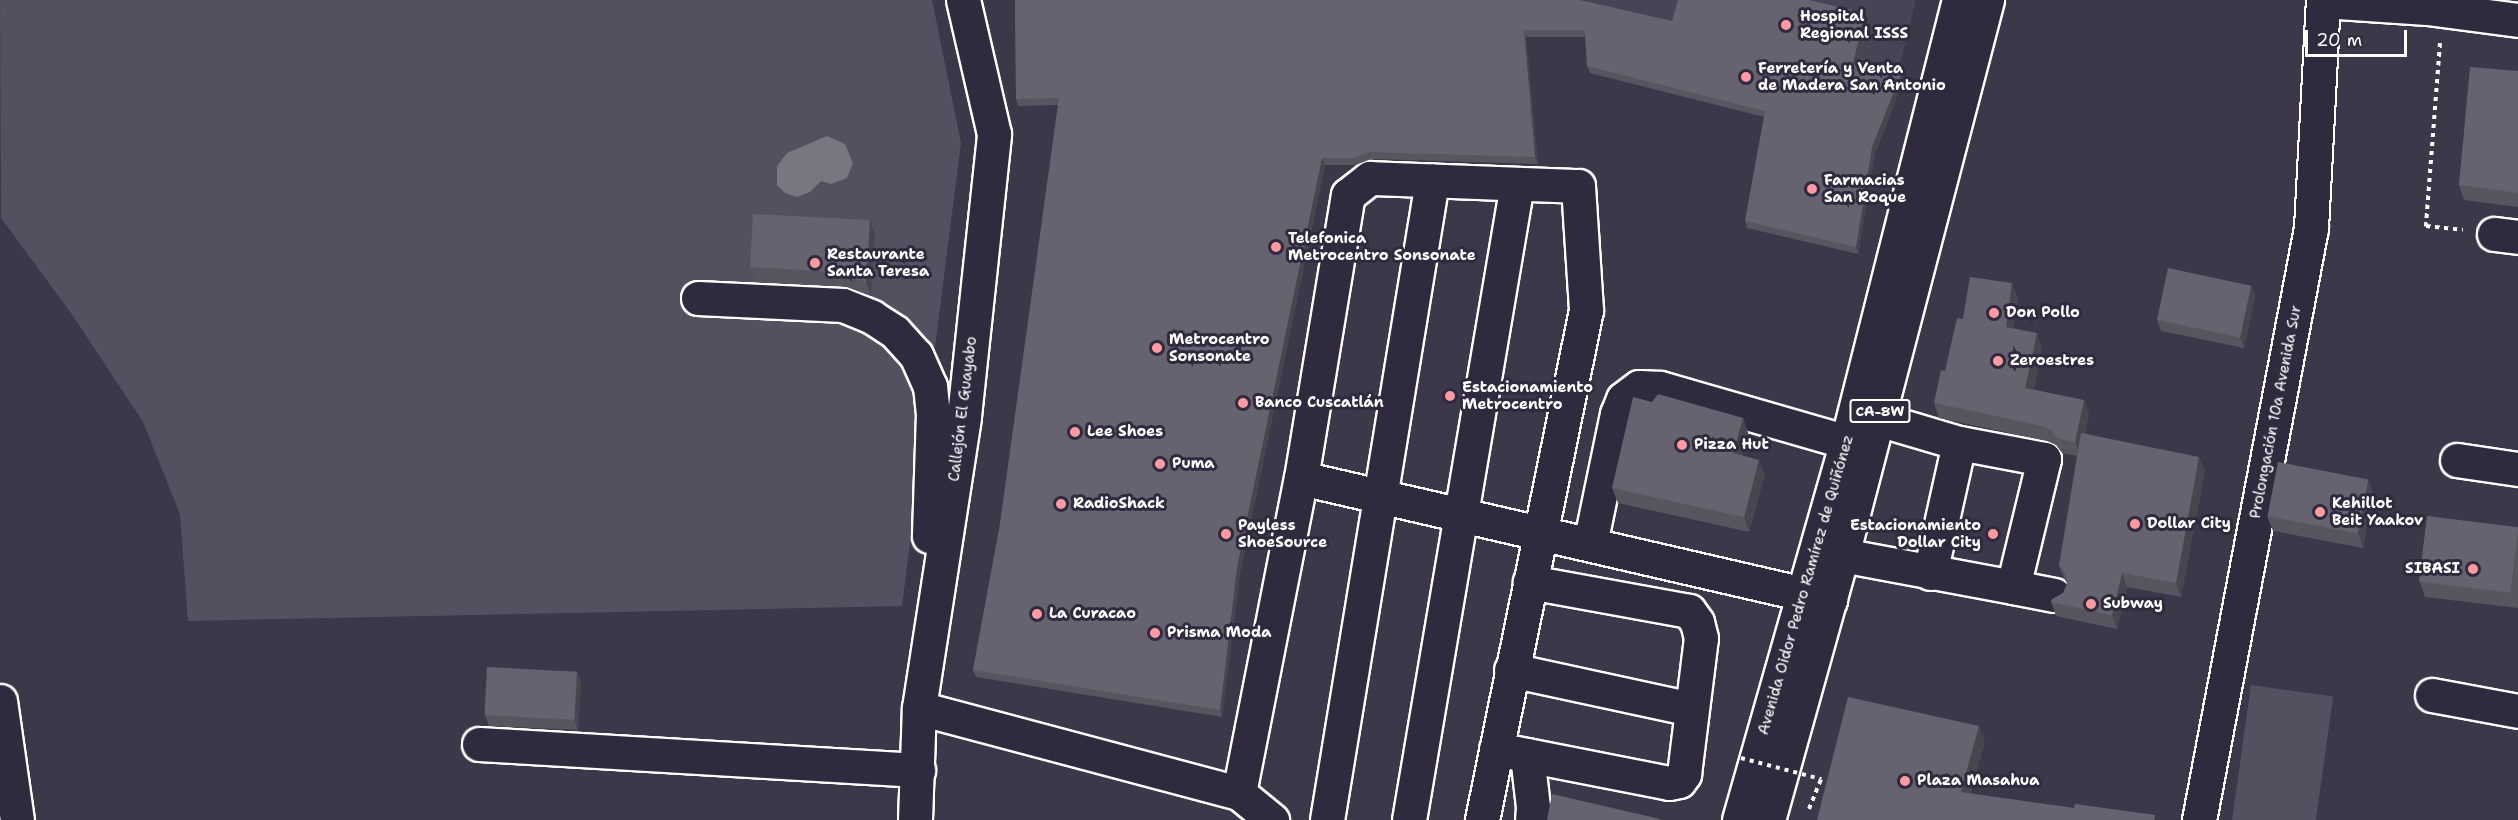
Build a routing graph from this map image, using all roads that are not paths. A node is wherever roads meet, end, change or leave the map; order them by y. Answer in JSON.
{"nodes":[{"id":1,"x":963,"y":0,"type":"edge"},
{"id":2,"x":1959,"y":0,"type":"edge"},
{"id":3,"x":1987,"y":0,"type":"edge"},
{"id":4,"x":2323,"y":1,"type":"edge"},
{"id":5,"x":2518,"y":20,"type":"edge"},
{"id":6,"x":1432,"y":181,"type":"junction"},
{"id":7,"x":1517,"y":184,"type":"junction"},
{"id":8,"x":698,"y":298,"type":"dead end"},
{"id":9,"x":1878,"y":419,"type":"junction"},
{"id":10,"x":1847,"y":442,"type":"junction"},
{"id":11,"x":1959,"y":443,"type":"junction"},
{"id":12,"x":2457,"y":460,"type":"dead end"},
{"id":13,"x":2518,"y":469,"type":"edge"},
{"id":14,"x":1301,"y":478,"type":"junction"},
{"id":15,"x":1382,"y":496,"type":"junction"},
{"id":16,"x":1460,"y":514,"type":"junction"},
{"id":17,"x":1542,"y":533,"type":"junction"},
{"id":18,"x":1590,"y":544,"type":"junction"},
{"id":19,"x":1842,"y":555,"type":"junction"},
{"id":20,"x":1930,"y":573,"type":"junction"},
{"id":21,"x":1530,"y":582,"type":"junction"},
{"id":22,"x":2013,"y":587,"type":"junction"},
{"id":23,"x":2054,"y":595,"type":"edge"},
{"id":24,"x":1817,"y":597,"type":"junction"},
{"id":25,"x":935,"y":604,"type":"junction"},
{"id":26,"x":1511,"y":670,"type":"junction"},
{"id":27,"x":2432,"y":695,"type":"dead end"},
{"id":28,"x":0,"y":701,"type":"edge"},
{"id":29,"x":919,"y":708,"type":"junction"},
{"id":30,"x":1691,"y":708,"type":"junction"},
{"id":31,"x":2518,"y":711,"type":"edge"},
{"id":32,"x":479,"y":744,"type":"dead end"},
{"id":33,"x":1496,"y":749,"type":"junction"},
{"id":34,"x":1527,"y":755,"type":"junction"},
{"id":35,"x":4,"y":761,"type":"edge"},
{"id":36,"x":918,"y":770,"type":"junction"},
{"id":37,"x":1239,"y":793,"type":"junction"},
{"id":38,"x":17,"y":820,"type":"edge"},
{"id":39,"x":915,"y":820,"type":"edge"},
{"id":40,"x":1272,"y":820,"type":"edge"},
{"id":41,"x":1327,"y":820,"type":"edge"},
{"id":42,"x":1409,"y":820,"type":"edge"},
{"id":43,"x":1482,"y":820,"type":"edge"},
{"id":44,"x":1532,"y":820,"type":"edge"},
{"id":45,"x":1739,"y":820,"type":"edge"},
{"id":46,"x":1768,"y":820,"type":"edge"},
{"id":47,"x":2199,"y":820,"type":"edge"}],
"edges":[{"from":1,"to":25,"type":"street","name":"Callejón El Guayabo"},
{"from":2,"to":10,"type":"street","name":"Avenida Oidor Pedro Ramírez de Quiñónez","number":"CA-8W"},
{"from":3,"to":9,"type":"street","name":"Avenida Oidor Pedro Ramírez de Quiñónez","number":"CA-8W"},
{"from":4,"to":5,"type":"street"},
{"from":4,"to":47,"type":"street","name":"Prolongación 10a Avenida Sur"},
{"from":6,"to":7,"type":"street"},
{"from":6,"to":14,"type":"street"},
{"from":6,"to":15,"type":"street"},
{"from":7,"to":16,"type":"street"},
{"from":7,"to":17,"type":"street"},
{"from":8,"to":25,"type":"street"},
{"from":9,"to":11,"type":"street"},
{"from":9,"to":19,"type":"street","name":"Avenida Oidor Pedro Ramírez de Quiñónez","number":"CA-8W"},
{"from":10,"to":18,"type":"street"},
{"from":10,"to":24,"type":"street","name":"Avenida Oidor Pedro Ramírez de Quiñónez","number":"CA-8W"},
{"from":11,"to":20,"type":"street"},
{"from":11,"to":22,"type":"street"},
{"from":12,"to":13,"type":"street"},
{"from":14,"to":15,"type":"street"},
{"from":14,"to":37,"type":"street"},
{"from":15,"to":16,"type":"street"},
{"from":15,"to":41,"type":"street"},
{"from":16,"to":17,"type":"street"},
{"from":16,"to":42,"type":"street"},
{"from":17,"to":18,"type":"street"},
{"from":17,"to":21,"type":"street"},
{"from":18,"to":24,"type":"street"},
{"from":19,"to":20,"type":"street"},
{"from":19,"to":24,"type":"street","name":"Avenida Oidor Pedro Ramírez de Quiñónez","number":"CA-8W"},
{"from":20,"to":22,"type":"street"},
{"from":21,"to":26,"type":"street"},
{"from":21,"to":30,"type":"street"},
{"from":22,"to":23,"type":"street"},
{"from":24,"to":45,"type":"street","name":"Avenida Oidor Pedro Ramírez de Quiñónez","number":"CA-8W"},
{"from":24,"to":46,"type":"street","name":"Avenida Oidor Pedro Ramírez de Quiñónez","number":"CA-8W"},
{"from":25,"to":29,"type":"street","name":"Callejón El Guayabo"},
{"from":26,"to":30,"type":"street"},
{"from":26,"to":33,"type":"street"},
{"from":27,"to":31,"type":"street"},
{"from":28,"to":35,"type":"street"},
{"from":29,"to":36,"type":"street","name":"Callejón El Guayabo"},
{"from":29,"to":37,"type":"street"},
{"from":30,"to":34,"type":"street"},
{"from":32,"to":36,"type":"street"},
{"from":33,"to":34,"type":"street"},
{"from":33,"to":43,"type":"street"},
{"from":34,"to":44,"type":"street"},
{"from":35,"to":38,"type":"street"},
{"from":36,"to":39,"type":"street","name":"Callejón El Guayabo"},
{"from":37,"to":40,"type":"street"}]}
